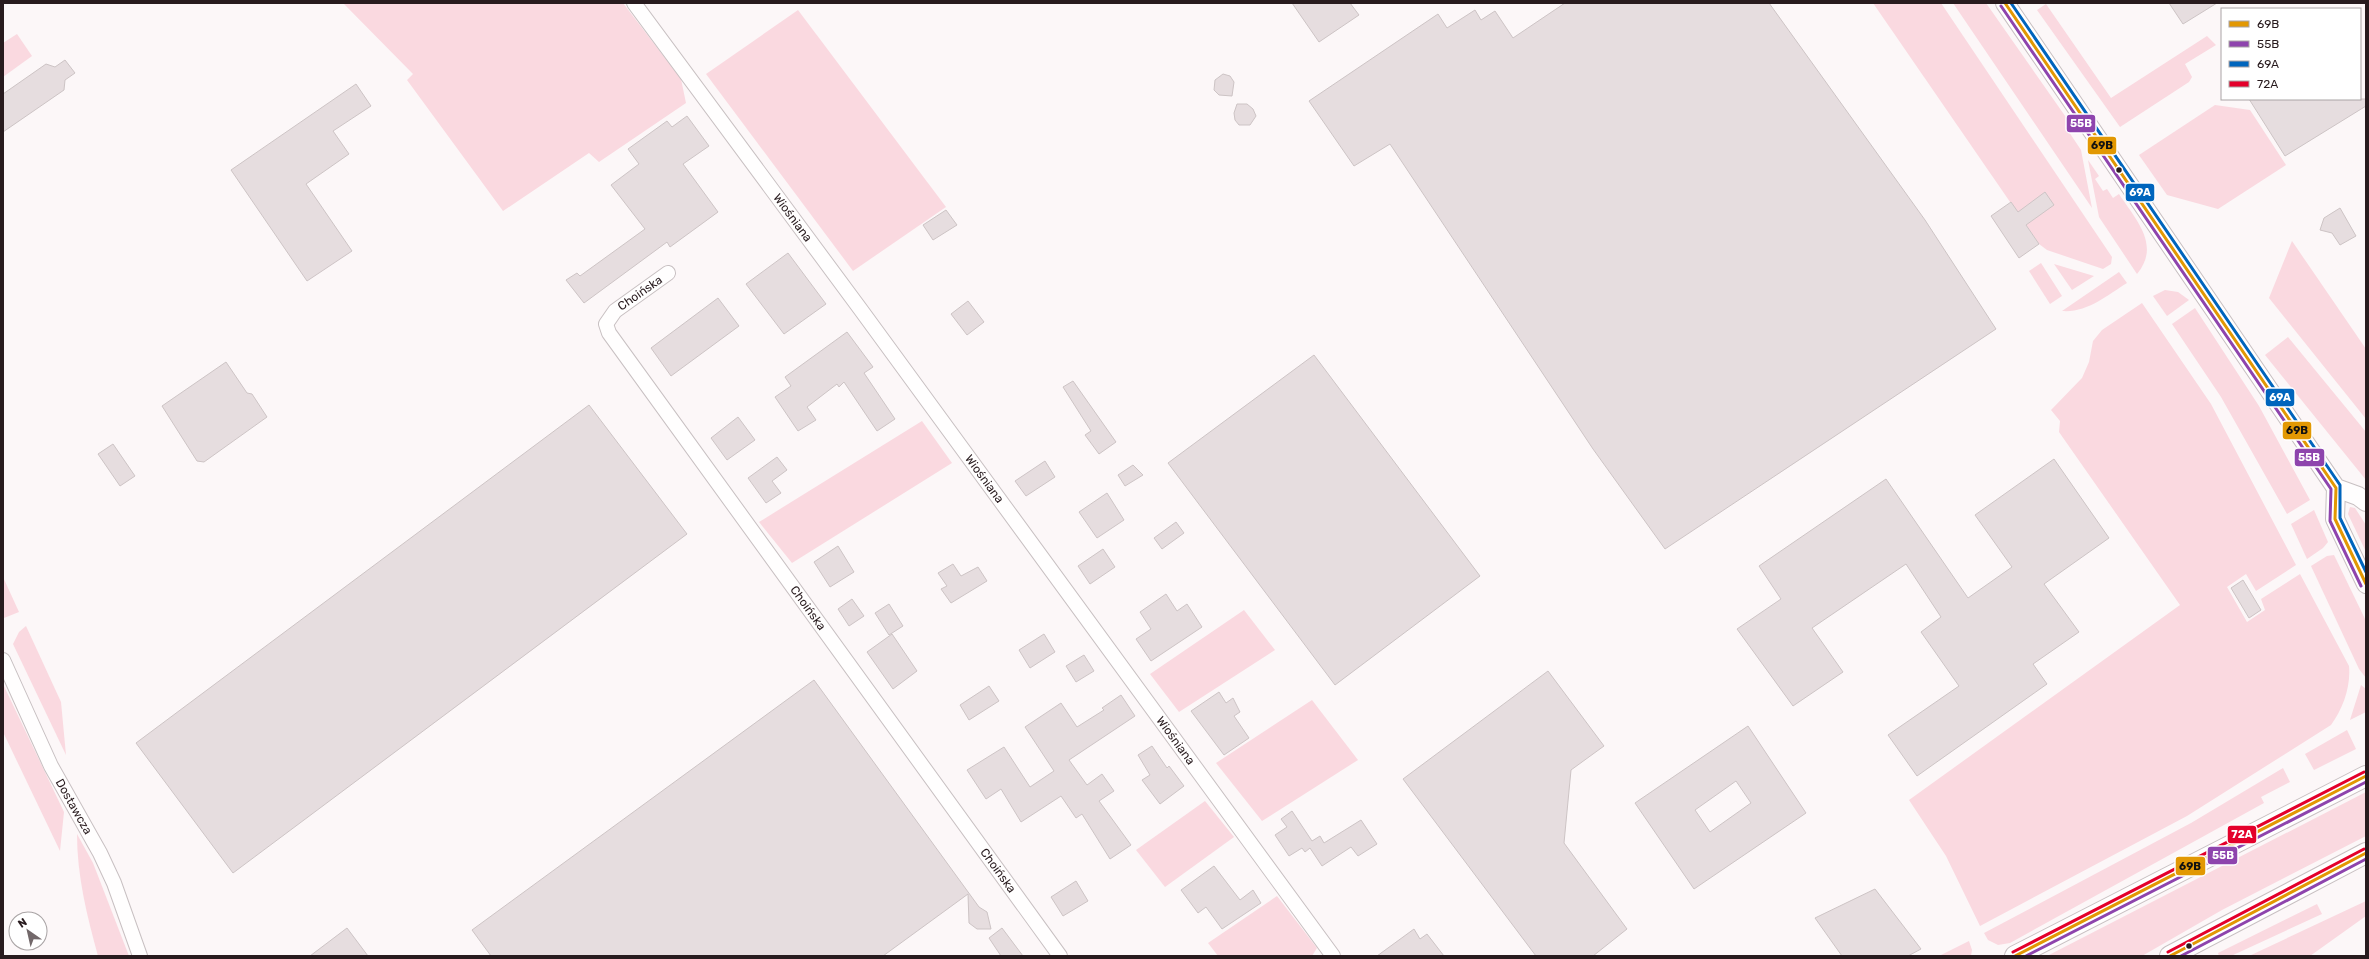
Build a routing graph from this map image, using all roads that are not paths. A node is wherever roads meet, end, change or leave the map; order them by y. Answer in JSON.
{"nodes":[{"id":1,"x":634,"y":3,"type":"edge"},
{"id":2,"x":2005,"y":3,"type":"edge"},
{"id":3,"x":668,"y":273,"type":"dead end"},
{"id":4,"x":2336,"y":488,"type":"junction"},
{"id":5,"x":2366,"y":502,"type":"edge"},
{"id":6,"x":2366,"y":584,"type":"edge"},
{"id":7,"x":3,"y":660,"type":"edge"},
{"id":8,"x":2366,"y":776,"type":"edge"},
{"id":9,"x":2366,"y":853,"type":"edge"},
{"id":10,"x":1331,"y":955,"type":"edge"},
{"id":11,"x":140,"y":956,"type":"edge"},
{"id":12,"x":1060,"y":956,"type":"edge"},
{"id":13,"x":2014,"y":956,"type":"edge"},
{"id":14,"x":2170,"y":956,"type":"edge"}],
"edges":[{"from":1,"to":10,"type":"street","name":"Wiośniana"},
{"from":2,"to":4,"type":"street"},
{"from":3,"to":12,"type":"street","name":"Choińska"},
{"from":4,"to":5,"type":"street"},
{"from":4,"to":6,"type":"street"},
{"from":7,"to":11,"type":"street","name":"Dostawcza"},
{"from":8,"to":13,"type":"main road"},
{"from":9,"to":14,"type":"main road"}]}
